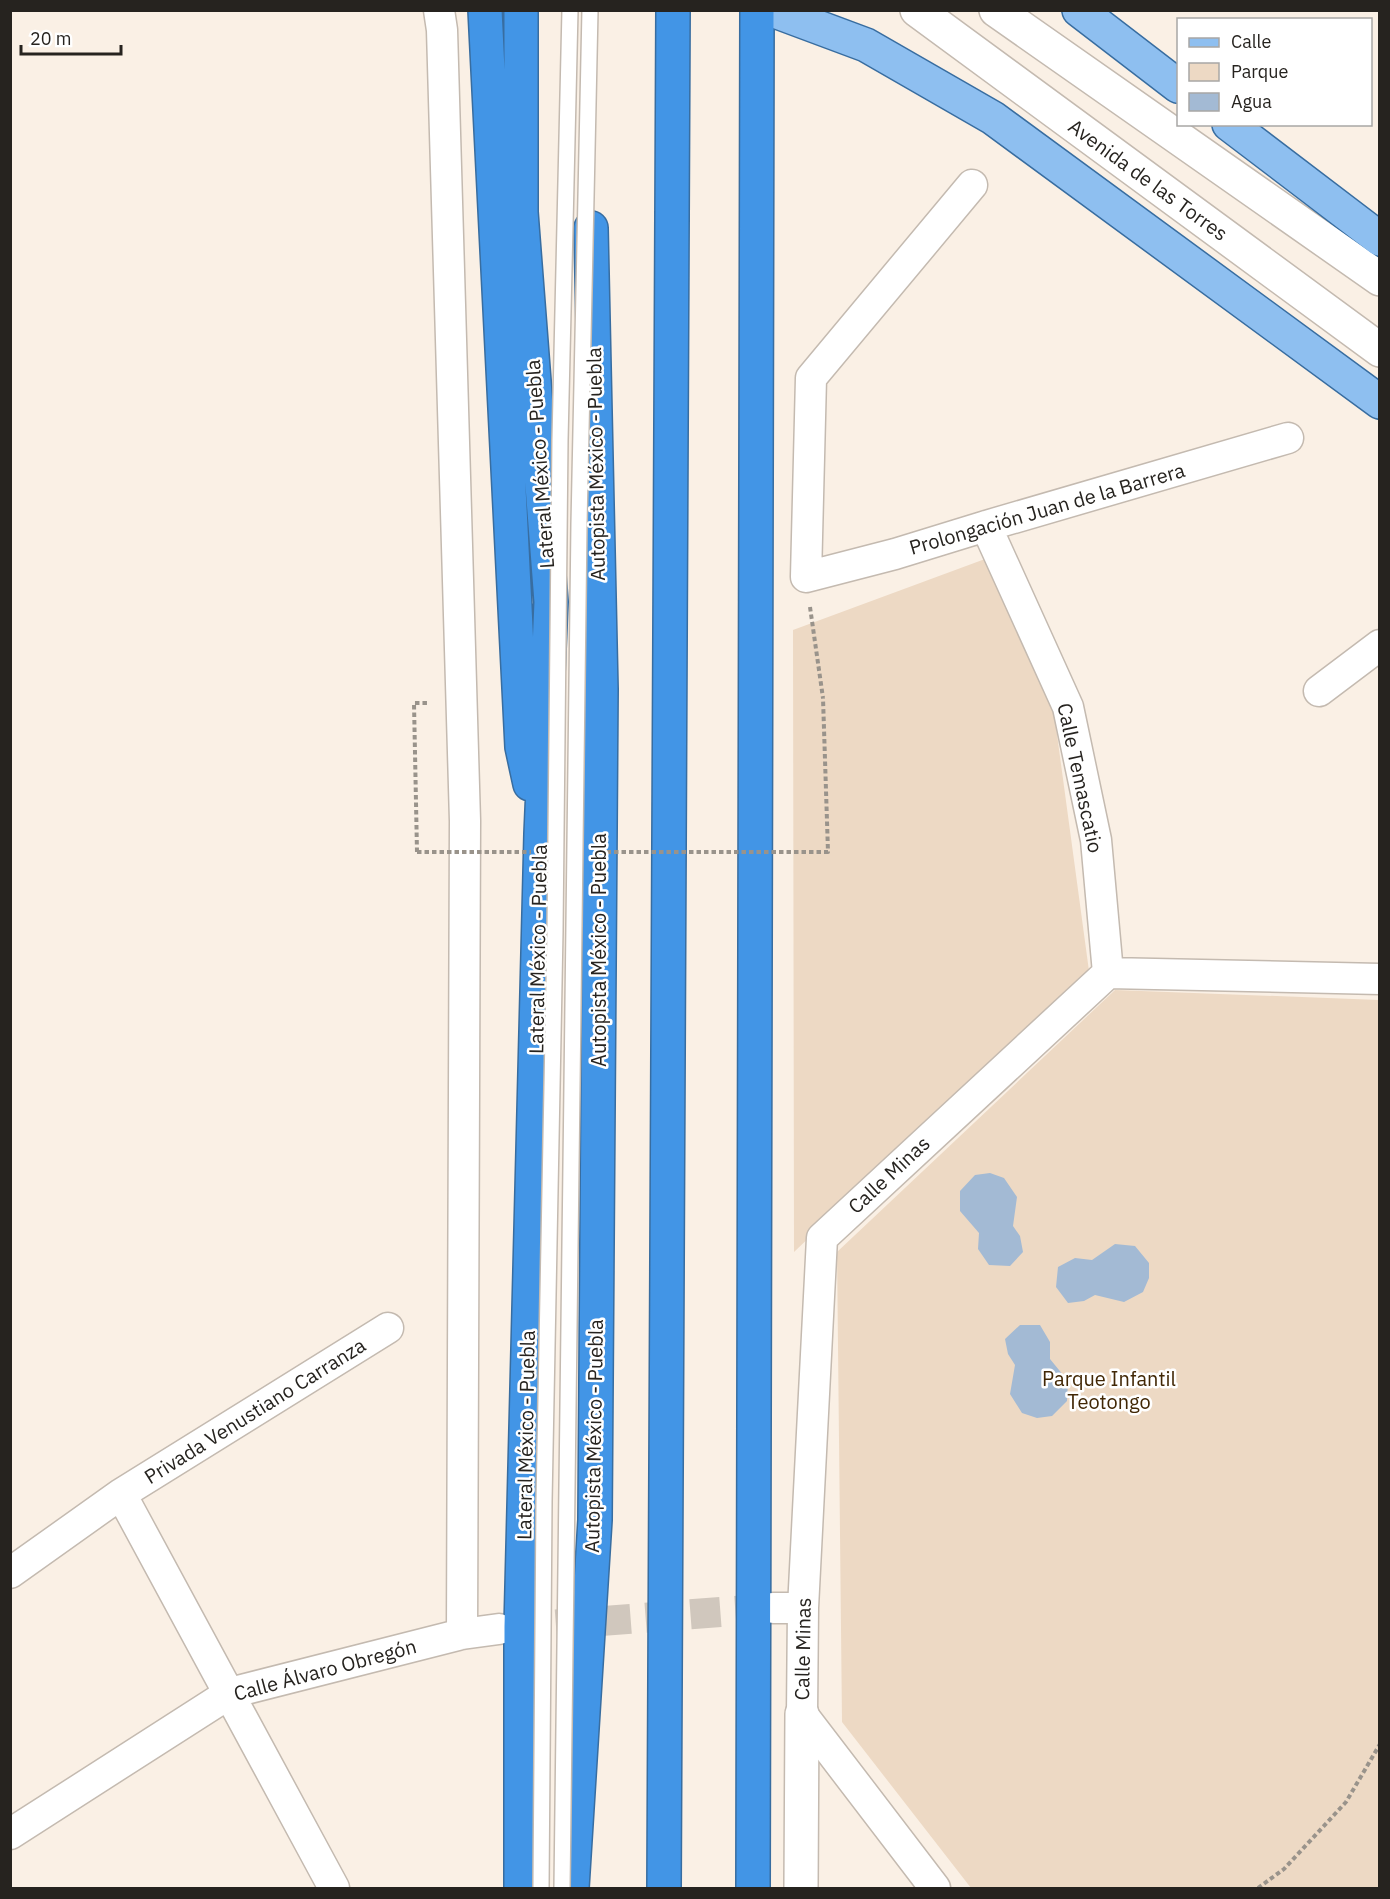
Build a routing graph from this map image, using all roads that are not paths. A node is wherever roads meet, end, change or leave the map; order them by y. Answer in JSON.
{"nodes":[{"id":1,"x":438,"y":10,"type":"edge"},
{"id":2,"x":485,"y":10,"type":"edge"},
{"id":3,"x":521,"y":10,"type":"edge"},
{"id":4,"x":570,"y":10,"type":"edge"},
{"id":5,"x":588,"y":10,"type":"edge"},
{"id":6,"x":673,"y":10,"type":"edge"},
{"id":7,"x":757,"y":10,"type":"edge"},
{"id":8,"x":772,"y":10,"type":"edge"},
{"id":9,"x":916,"y":10,"type":"edge"},
{"id":10,"x":996,"y":10,"type":"edge"},
{"id":11,"x":1079,"y":10,"type":"edge"},
{"id":12,"x":1177,"y":84,"type":"edge"},
{"id":13,"x":1232,"y":126,"type":"edge"},
{"id":14,"x":972,"y":185,"type":"dead end"},
{"id":15,"x":1380,"y":238,"type":"edge"},
{"id":16,"x":1380,"y":279,"type":"edge"},
{"id":17,"x":1380,"y":350,"type":"edge"},
{"id":18,"x":1380,"y":402,"type":"edge"},
{"id":19,"x":1288,"y":438,"type":"dead end"},
{"id":20,"x":986,"y":526,"type":"junction"},
{"id":21,"x":1380,"y":645,"type":"edge"},
{"id":22,"x":1319,"y":691,"type":"dead end"},
{"id":23,"x":538,"y":843,"type":"junction"},
{"id":24,"x":1108,"y":974,"type":"junction"},
{"id":25,"x":1380,"y":979,"type":"edge"},
{"id":26,"x":388,"y":1328,"type":"dead end"},
{"id":27,"x":121,"y":1494,"type":"junction"},
{"id":28,"x":10,"y":1573,"type":"edge"},
{"id":29,"x":773,"y":1608,"type":"tunnel mouth"},
{"id":30,"x":803,"y":1608,"type":"junction"},
{"id":31,"x":499,"y":1629,"type":"tunnel mouth"},
{"id":32,"x":462,"y":1634,"type":"junction"},
{"id":33,"x":230,"y":1693,"type":"junction"},
{"id":34,"x":802,"y":1714,"type":"junction"},
{"id":35,"x":10,"y":1834,"type":"edge"},
{"id":36,"x":334,"y":1888,"type":"edge"},
{"id":37,"x":521,"y":1888,"type":"edge"},
{"id":38,"x":541,"y":1888,"type":"edge"},
{"id":39,"x":562,"y":1888,"type":"edge"},
{"id":40,"x":572,"y":1888,"type":"edge"},
{"id":41,"x":664,"y":1888,"type":"edge"},
{"id":42,"x":753,"y":1888,"type":"edge"},
{"id":43,"x":801,"y":1888,"type":"edge"},
{"id":44,"x":935,"y":1888,"type":"edge"}],
"edges":[{"from":1,"to":32,"type":"street"},
{"from":2,"to":23,"type":"highway"},
{"from":3,"to":23,"type":"highway","name":"Lateral México - Puebla"},
{"from":4,"to":38,"type":"lane","bridge":true},
{"from":5,"to":39,"type":"lane","bridge":true},
{"from":5,"to":40,"type":"highway","name":"Autopista México - Puebla"},
{"from":6,"to":41,"type":"highway"},
{"from":7,"to":42,"type":"highway"},
{"from":8,"to":18,"type":"main road"},
{"from":9,"to":17,"type":"main road","name":"Avenida de las Torres"},
{"from":10,"to":16,"type":"main road"},
{"from":11,"to":12,"type":"main road"},
{"from":13,"to":15,"type":"main road"},
{"from":14,"to":20,"type":"street","name":"Prolongación Juan de la Barrera"},
{"from":19,"to":20,"type":"street","name":"Prolongación Juan de la Barrera"},
{"from":20,"to":24,"type":"street","name":"Calle Temascatio"},
{"from":21,"to":22,"type":"street"},
{"from":23,"to":37,"type":"highway","name":"Lateral México - Puebla"},
{"from":24,"to":25,"type":"street"},
{"from":24,"to":30,"type":"street","name":"Calle Minas"},
{"from":26,"to":27,"type":"street","name":"Privada Venustiano Carranza"},
{"from":27,"to":28,"type":"street","name":"Privada Venustiano Carranza"},
{"from":27,"to":33,"type":"street"},
{"from":29,"to":30,"type":"street"},
{"from":30,"to":34,"type":"street","name":"Calle Minas"},
{"from":31,"to":32,"type":"street","name":"Calle Álvaro Obregón"},
{"from":32,"to":33,"type":"street","name":"Calle Álvaro Obregón"},
{"from":33,"to":35,"type":"street","name":"Calle Álvaro Obregón"},
{"from":33,"to":36,"type":"street"},
{"from":34,"to":43,"type":"main road"},
{"from":34,"to":44,"type":"street"}]}
